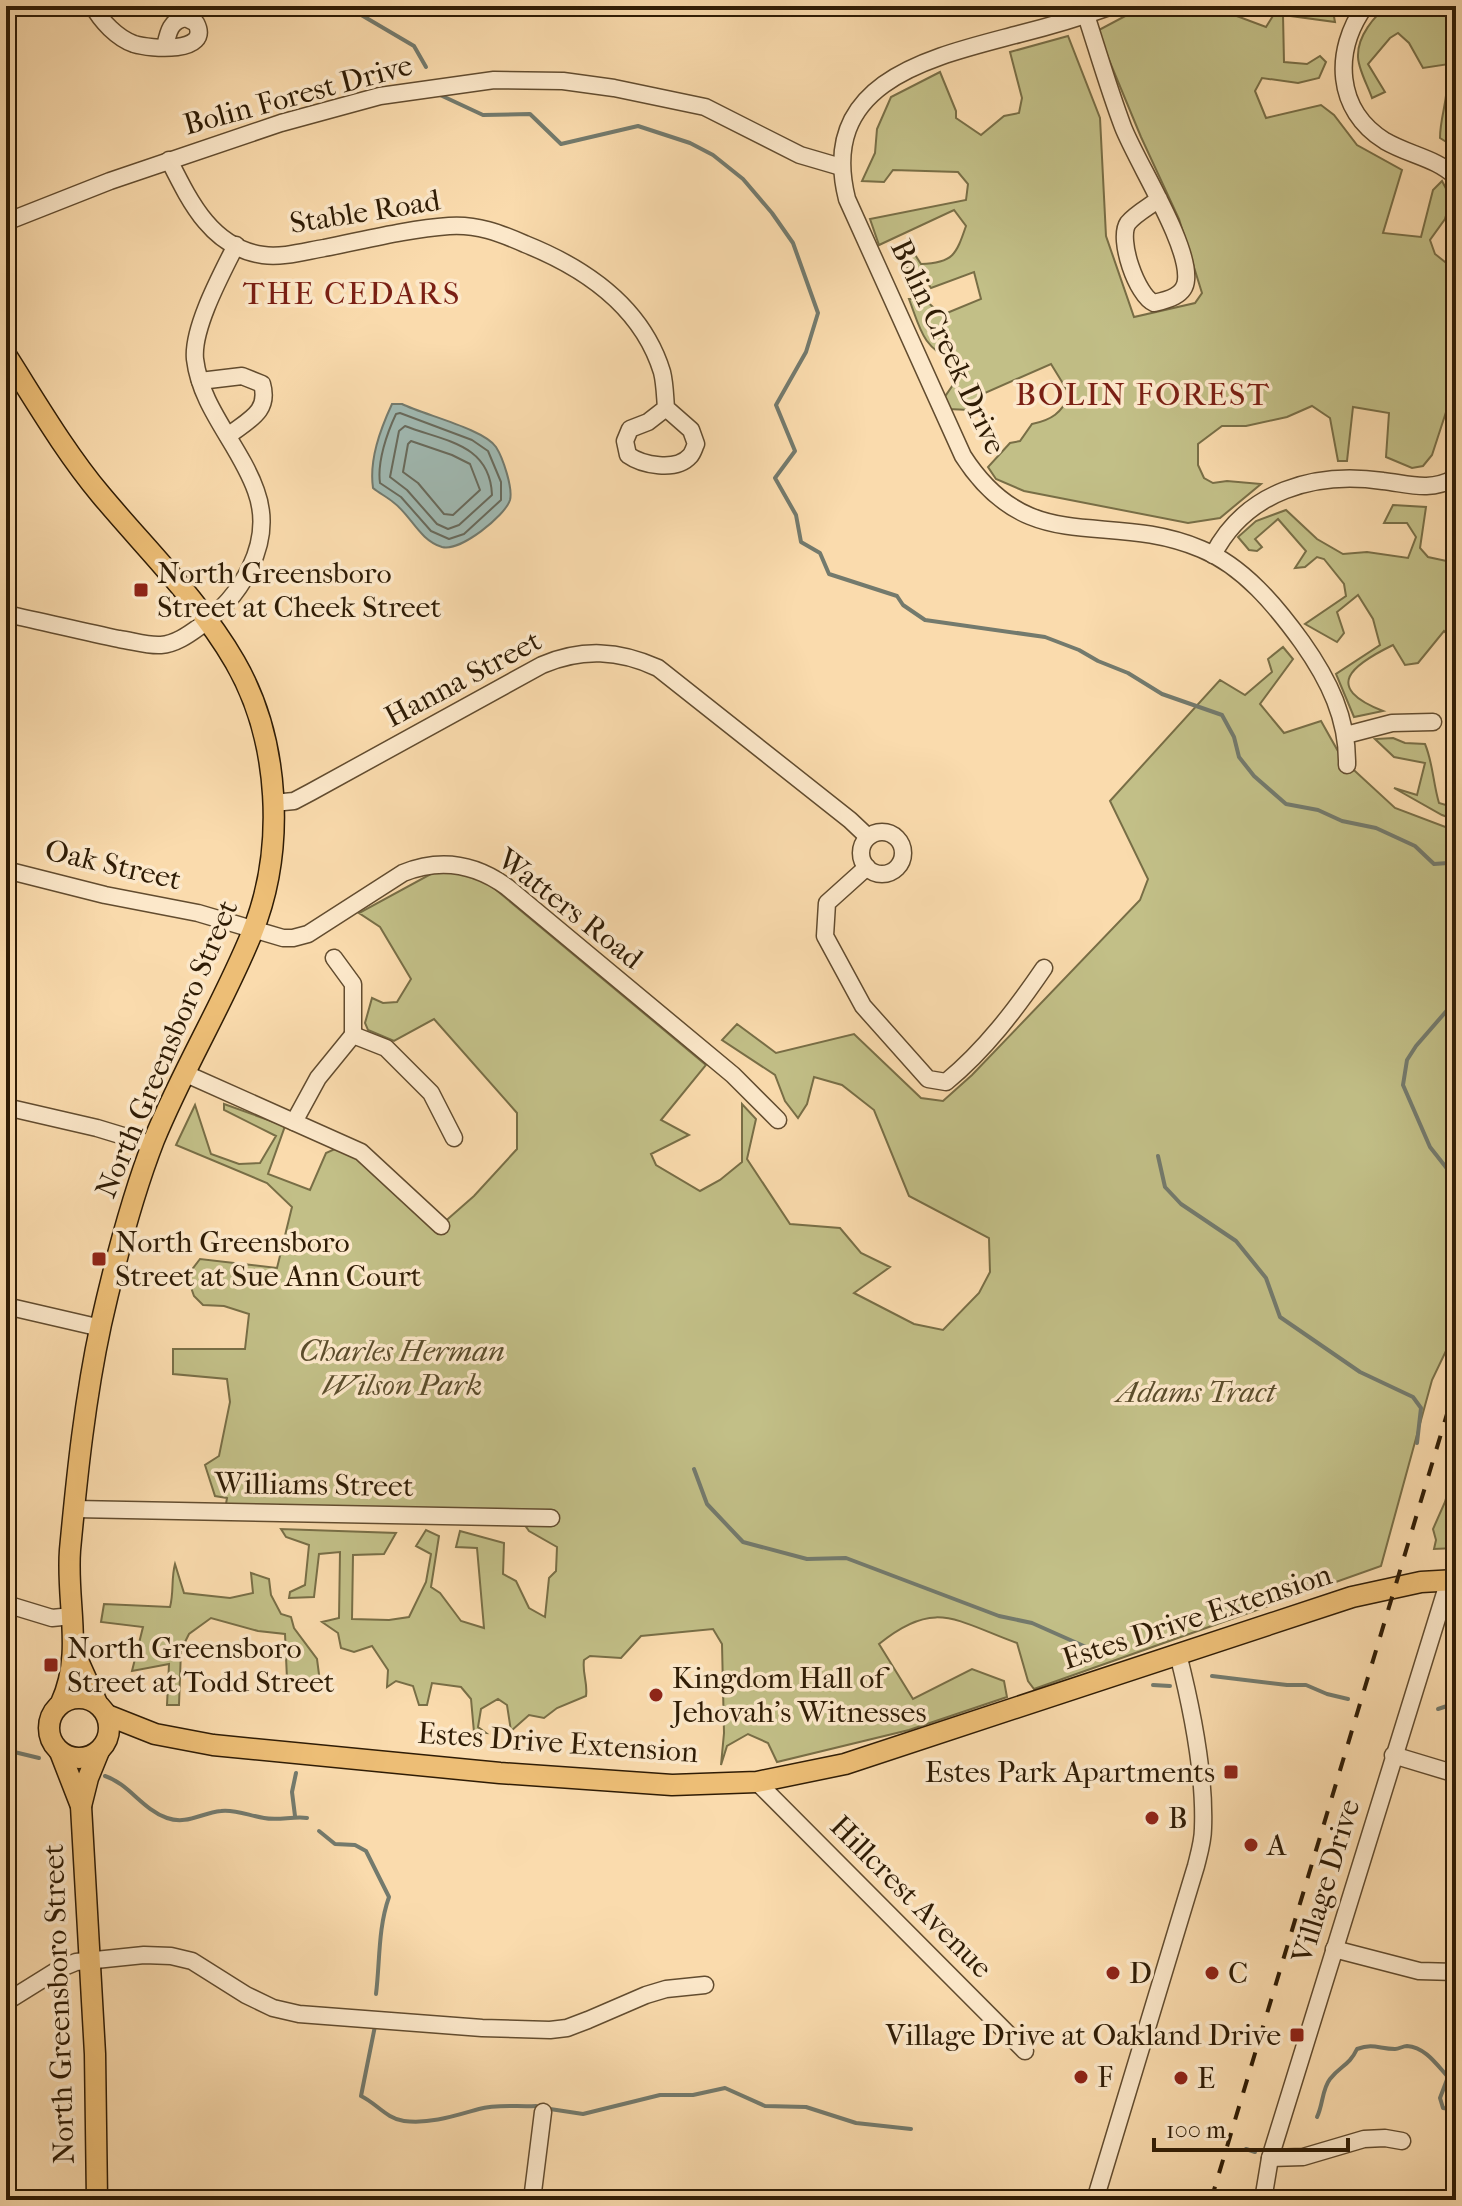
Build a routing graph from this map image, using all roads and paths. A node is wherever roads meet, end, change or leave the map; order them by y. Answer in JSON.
{"nodes":[{"id":1,"x":93,"y":6,"type":"edge"},
{"id":2,"x":1112,"y":6,"type":"edge"},
{"id":3,"x":1365,"y":6,"type":"edge"},
{"id":4,"x":1086,"y":15,"type":"junction"},
{"id":5,"x":165,"y":47,"type":"dead end"},
{"id":6,"x":169,"y":160,"type":"junction"},
{"id":7,"x":841,"y":167,"type":"junction"},
{"id":8,"x":1456,"y":177,"type":"edge"},
{"id":9,"x":1159,"y":199,"type":"junction"},
{"id":10,"x":6,"y":222,"type":"edge"},
{"id":11,"x":236,"y":245,"type":"junction"},
{"id":12,"x":6,"y":355,"type":"edge"},
{"id":13,"x":200,"y":381,"type":"junction"},
{"id":14,"x":666,"y":408,"type":"dead end"},
{"id":15,"x":228,"y":436,"type":"junction"},
{"id":16,"x":1455,"y":478,"type":"edge"},
{"id":17,"x":1213,"y":555,"type":"junction"},
{"id":18,"x":6,"y":614,"type":"edge"},
{"id":19,"x":207,"y":621,"type":"junction"},
{"id":20,"x":1433,"y":722,"type":"dead end"},
{"id":21,"x":1346,"y":735,"type":"junction"},
{"id":22,"x":1347,"y":765,"type":"dead end"},
{"id":23,"x":273,"y":803,"type":"junction"},
{"id":24,"x":868,"y":837,"type":"junction"},
{"id":25,"x":867,"y":867,"type":"junction"},
{"id":26,"x":6,"y":870,"type":"edge"},
{"id":27,"x":253,"y":930,"type":"junction"},
{"id":28,"x":334,"y":958,"type":"dead end"},
{"id":29,"x":1044,"y":968,"type":"dead end"},
{"id":30,"x":353,"y":1035,"type":"junction"},
{"id":31,"x":184,"y":1073,"type":"junction"},
{"id":32,"x":6,"y":1107,"type":"edge"},
{"id":33,"x":778,"y":1120,"type":"dead end"},
{"id":34,"x":294,"y":1122,"type":"junction"},
{"id":35,"x":454,"y":1138,"type":"dead end"},
{"id":36,"x":153,"y":1145,"type":"junction"},
{"id":37,"x":441,"y":1226,"type":"dead end"},
{"id":38,"x":6,"y":1306,"type":"edge"},
{"id":39,"x":101,"y":1328,"type":"junction"},
{"id":40,"x":75,"y":1509,"type":"junction"},
{"id":41,"x":551,"y":1518,"type":"dead end"},
{"id":42,"x":1452,"y":1580,"type":"edge"},
{"id":43,"x":6,"y":1604,"type":"edge"},
{"id":44,"x":72,"y":1616,"type":"junction"},
{"id":45,"x":75,"y":1654,"type":"junction"},
{"id":46,"x":1178,"y":1654,"type":"junction"},
{"id":47,"x":61,"y":1703,"type":"junction"},
{"id":48,"x":102,"y":1709,"type":"junction"},
{"id":49,"x":155,"y":1734,"type":"junction"},
{"id":50,"x":102,"y":1748,"type":"junction"},
{"id":51,"x":60,"y":1752,"type":"junction"},
{"id":52,"x":1393,"y":1755,"type":"junction"},
{"id":53,"x":1456,"y":1774,"type":"edge"},
{"id":54,"x":757,"y":1782,"type":"junction"},
{"id":55,"x":81,"y":1806,"type":"junction"},
{"id":56,"x":1334,"y":1949,"type":"junction"},
{"id":57,"x":89,"y":1960,"type":"junction"},
{"id":58,"x":1456,"y":1972,"type":"edge"},
{"id":59,"x":705,"y":1985,"type":"dead end"},
{"id":60,"x":6,"y":2002,"type":"edge"},
{"id":61,"x":1025,"y":2051,"type":"dead end"},
{"id":62,"x":543,"y":2112,"type":"dead end"},
{"id":63,"x":1402,"y":2141,"type":"dead end"},
{"id":64,"x":1270,"y":2158,"type":"junction"},
{"id":65,"x":97,"y":2200,"type":"edge"},
{"id":66,"x":532,"y":2200,"type":"edge"},
{"id":67,"x":1095,"y":2200,"type":"edge"},
{"id":68,"x":1263,"y":2200,"type":"edge"}],
"edges":[{"from":1,"to":5,"type":"street"},
{"from":2,"to":4,"type":"street","name":"Bolin Creek Drive"},
{"from":3,"to":8,"type":"street"},
{"from":4,"to":7,"type":"street","name":"Bolin Creek Drive"},
{"from":4,"to":9,"type":"street"},
{"from":6,"to":7,"type":"street","name":"Bolin Forest Drive"},
{"from":6,"to":10,"type":"street","name":"Bolin Forest Drive"},
{"from":6,"to":11,"type":"street","name":"Stable Road"},
{"from":7,"to":17,"type":"street","name":"Bolin Creek Drive"},
{"from":9,"to":9,"type":"street"},
{"from":11,"to":13,"type":"street"},
{"from":11,"to":14,"type":"street","name":"Stable Road"},
{"from":12,"to":19,"type":"main road","name":"North Greensboro Street"},
{"from":13,"to":15,"type":"street"},
{"from":13,"to":15,"type":"street"},
{"from":15,"to":19,"type":"street"},
{"from":16,"to":17,"type":"street"},
{"from":17,"to":21,"type":"street","name":"Bolin Creek Drive"},
{"from":18,"to":19,"type":"street"},
{"from":19,"to":23,"type":"main road","name":"North Greensboro Street"},
{"from":20,"to":21,"type":"street"},
{"from":21,"to":22,"type":"street","name":"Bolin Creek Drive"},
{"from":23,"to":24,"type":"street","name":"Hanna Street"},
{"from":23,"to":27,"type":"main road","name":"North Greensboro Street"},
{"from":24,"to":25,"type":"street"},
{"from":24,"to":25,"type":"street"},
{"from":25,"to":29,"type":"street"},
{"from":26,"to":27,"type":"street","name":"Oak Street"},
{"from":27,"to":31,"type":"main road","name":"North Greensboro Street"},
{"from":27,"to":33,"type":"street","name":"Watters Road"},
{"from":28,"to":30,"type":"street"},
{"from":30,"to":34,"type":"street"},
{"from":30,"to":35,"type":"street"},
{"from":31,"to":34,"type":"street"},
{"from":31,"to":36,"type":"main road","name":"North Greensboro Street"},
{"from":32,"to":36,"type":"street"},
{"from":34,"to":37,"type":"street"},
{"from":36,"to":39,"type":"main road","name":"North Greensboro Street"},
{"from":38,"to":39,"type":"street"},
{"from":39,"to":40,"type":"main road","name":"North Greensboro Street"},
{"from":40,"to":41,"type":"street","name":"Williams Street"},
{"from":40,"to":44,"type":"main road","name":"North Greensboro Street"},
{"from":42,"to":46,"type":"main road","name":"Estes Drive Extension"},
{"from":42,"to":52,"type":"street","name":"Village Drive"},
{"from":43,"to":44,"type":"street"},
{"from":44,"to":45,"type":"main road","name":"North Greensboro Street"},
{"from":45,"to":47,"type":"main road","name":"North Greensboro Street"},
{"from":45,"to":48,"type":"main road","name":"North Greensboro Street"},
{"from":46,"to":54,"type":"main road","name":"Estes Drive Extension"},
{"from":46,"to":67,"type":"street"},
{"from":47,"to":48,"type":"main road"},
{"from":47,"to":51,"type":"main road"},
{"from":48,"to":49,"type":"main road","name":"Estes Drive Extension"},
{"from":48,"to":50,"type":"main road"},
{"from":49,"to":50,"type":"main road","name":"Estes Drive Extension"},
{"from":49,"to":54,"type":"main road","name":"Estes Drive Extension"},
{"from":50,"to":51,"type":"main road"},
{"from":50,"to":55,"type":"main road","name":"North Greensboro Street"},
{"from":51,"to":55,"type":"main road","name":"North Greensboro Street"},
{"from":52,"to":53,"type":"street"},
{"from":52,"to":56,"type":"street","name":"Village Drive"},
{"from":54,"to":61,"type":"street","name":"Hillcrest Avenue"},
{"from":55,"to":57,"type":"main road","name":"North Greensboro Street"},
{"from":56,"to":58,"type":"street"},
{"from":56,"to":64,"type":"street","name":"Village Drive"},
{"from":57,"to":59,"type":"street"},
{"from":57,"to":60,"type":"street"},
{"from":57,"to":65,"type":"main road","name":"North Greensboro Street"},
{"from":62,"to":66,"type":"street"},
{"from":63,"to":64,"type":"street"},
{"from":64,"to":68,"type":"street","name":"Village Drive"}]}
